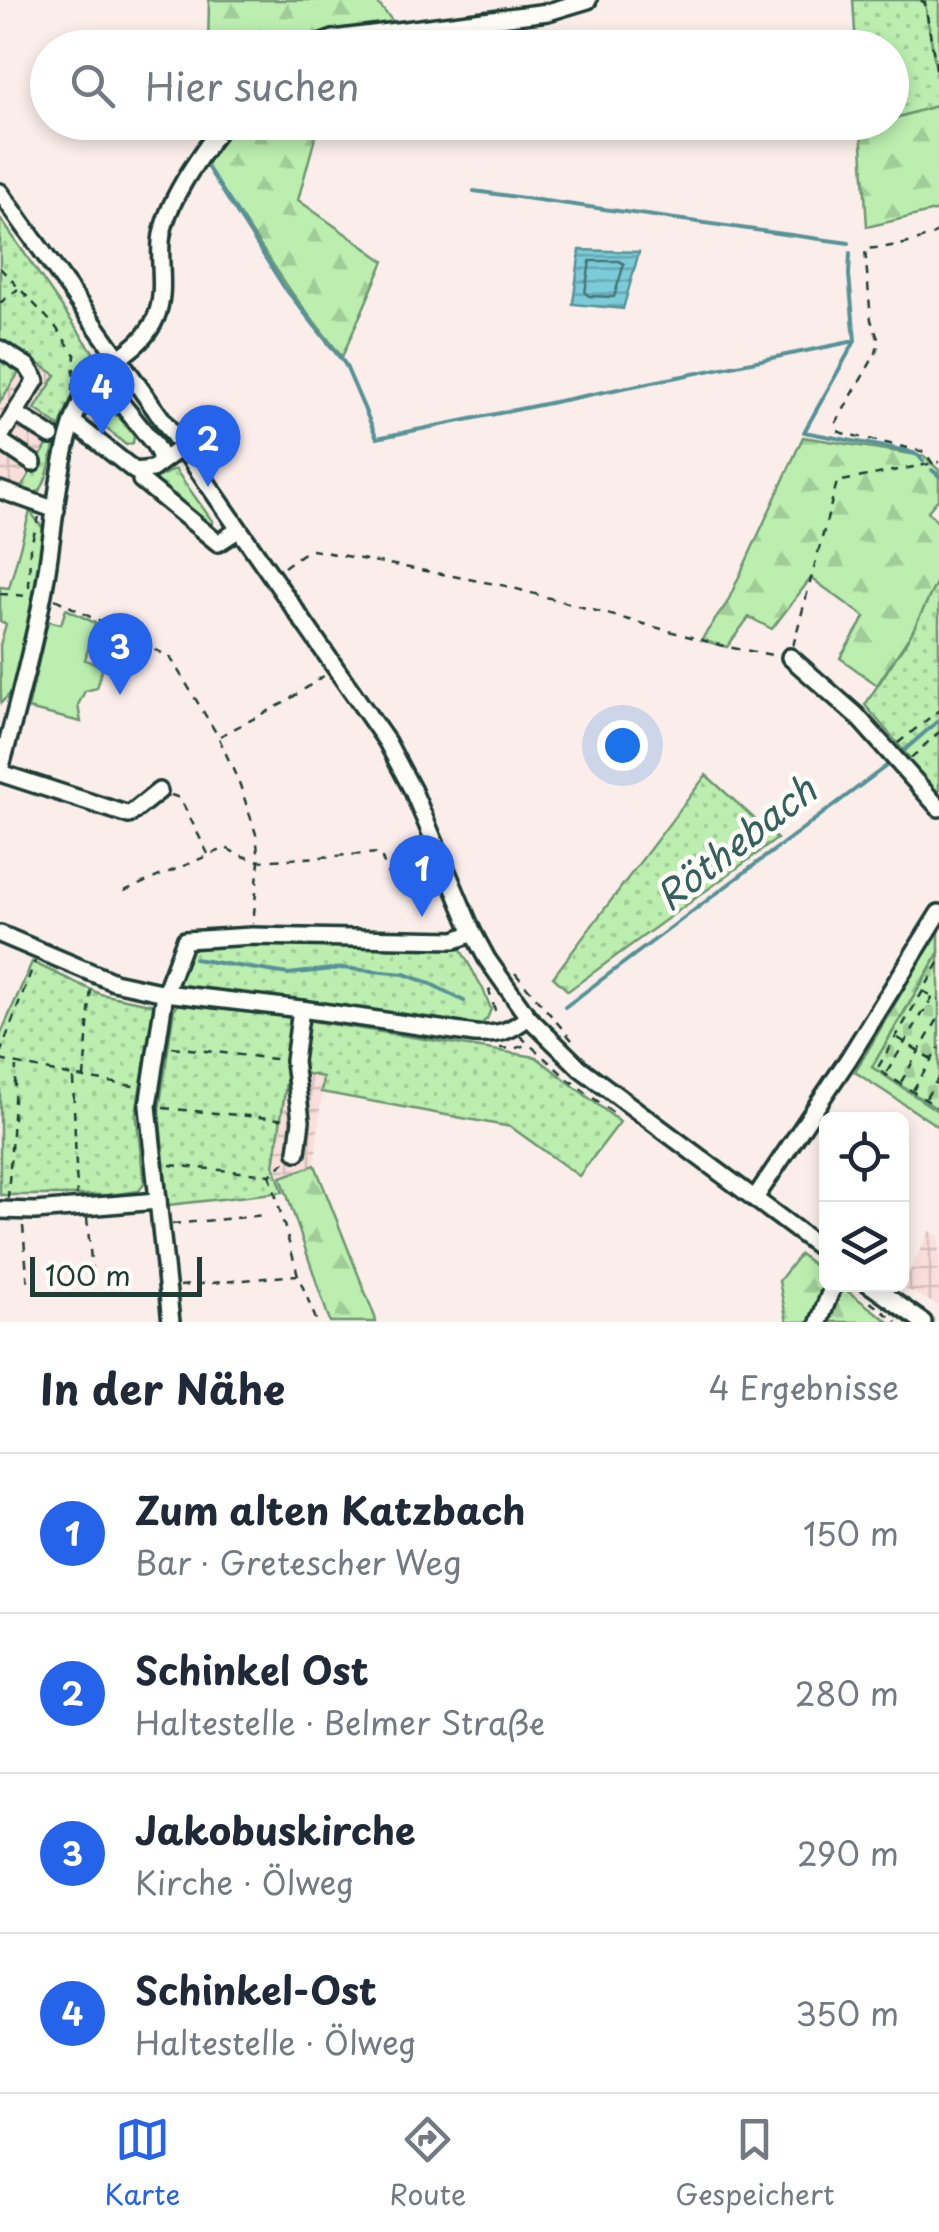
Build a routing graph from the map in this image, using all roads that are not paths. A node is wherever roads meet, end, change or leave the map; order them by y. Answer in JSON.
{"nodes":[{"id":1,"x":588,"y":0,"type":"edge"},
{"id":2,"x":405,"y":30,"type":"edge"},
{"id":3,"x":213,"y":140,"type":"edge"},
{"id":4,"x":0,"y":192,"type":"edge"},
{"id":5,"x":0,"y":349,"type":"edge"},
{"id":6,"x":118,"y":361,"type":"junction"},
{"id":7,"x":99,"y":376,"type":"junction"},
{"id":8,"x":15,"y":413,"type":"junction"},
{"id":9,"x":73,"y":422,"type":"junction"},
{"id":10,"x":50,"y":436,"type":"dead end"},
{"id":11,"x":0,"y":439,"type":"edge"},
{"id":12,"x":182,"y":448,"type":"junction"},
{"id":13,"x":33,"y":462,"type":"dead end"},
{"id":14,"x":160,"y":462,"type":"junction"},
{"id":15,"x":141,"y":480,"type":"dead end"},
{"id":16,"x":0,"y":490,"type":"edge"},
{"id":17,"x":49,"y":508,"type":"junction"},
{"id":18,"x":238,"y":530,"type":"junction"},
{"id":19,"x":790,"y":658,"type":"road end"},
{"id":20,"x":7,"y":719,"type":"edge"},
{"id":21,"x":0,"y":772,"type":"edge"},
{"id":22,"x":159,"y":790,"type":"road end"},
{"id":23,"x":939,"y":808,"type":"edge"},
{"id":24,"x":939,"y":912,"type":"edge"},
{"id":25,"x":473,"y":933,"type":"junction"},
{"id":26,"x":0,"y":934,"type":"edge"},
{"id":27,"x":165,"y":993,"type":"junction"},
{"id":28,"x":301,"y":1009,"type":"junction"},
{"id":29,"x":528,"y":1017,"type":"junction"},
{"id":30,"x":297,"y":1152,"type":"road end"},
{"id":31,"x":755,"y":1198,"type":"junction"},
{"id":32,"x":158,"y":1201,"type":"junction"},
{"id":33,"x":10,"y":1210,"type":"edge"},
{"id":34,"x":819,"y":1247,"type":"edge"},
{"id":35,"x":831,"y":1292,"type":"edge"},
{"id":36,"x":879,"y":1292,"type":"edge"},
{"id":37,"x":911,"y":1292,"type":"dead end"},
{"id":38,"x":902,"y":1309,"type":"junction"},
{"id":39,"x":171,"y":1322,"type":"edge"},
{"id":40,"x":819,"y":1322,"type":"edge"},
{"id":41,"x":923,"y":1322,"type":"edge"}],
"edges":[{"from":1,"to":2,"type":"street"},
{"from":3,"to":6,"type":"street"},
{"from":4,"to":6,"type":"street"},
{"from":5,"to":8,"type":"street"},
{"from":6,"to":7,"type":"street"},
{"from":6,"to":12,"type":"street"},
{"from":7,"to":9,"type":"street"},
{"from":7,"to":14,"type":"street"},
{"from":8,"to":10,"type":"street"},
{"from":8,"to":11,"type":"street"},
{"from":9,"to":14,"type":"street"},
{"from":9,"to":17,"type":"street"},
{"from":11,"to":13,"type":"street"},
{"from":12,"to":14,"type":"street"},
{"from":12,"to":18,"type":"street"},
{"from":15,"to":18,"type":"street"},
{"from":16,"to":17,"type":"street"},
{"from":17,"to":20,"type":"street"},
{"from":18,"to":25,"type":"street"},
{"from":19,"to":23,"type":"street"},
{"from":20,"to":21,"type":"street"},
{"from":21,"to":22,"type":"street"},
{"from":24,"to":31,"type":"street"},
{"from":25,"to":27,"type":"street"},
{"from":25,"to":29,"type":"street"},
{"from":26,"to":27,"type":"street"},
{"from":27,"to":28,"type":"street"},
{"from":27,"to":32,"type":"street"},
{"from":28,"to":29,"type":"street"},
{"from":28,"to":30,"type":"street"},
{"from":29,"to":31,"type":"street"},
{"from":31,"to":34,"type":"street"},
{"from":32,"to":33,"type":"street"},
{"from":32,"to":39,"type":"street"},
{"from":35,"to":40,"type":"street"},
{"from":36,"to":38,"type":"street"},
{"from":37,"to":38,"type":"street"},
{"from":38,"to":41,"type":"street"}]}
